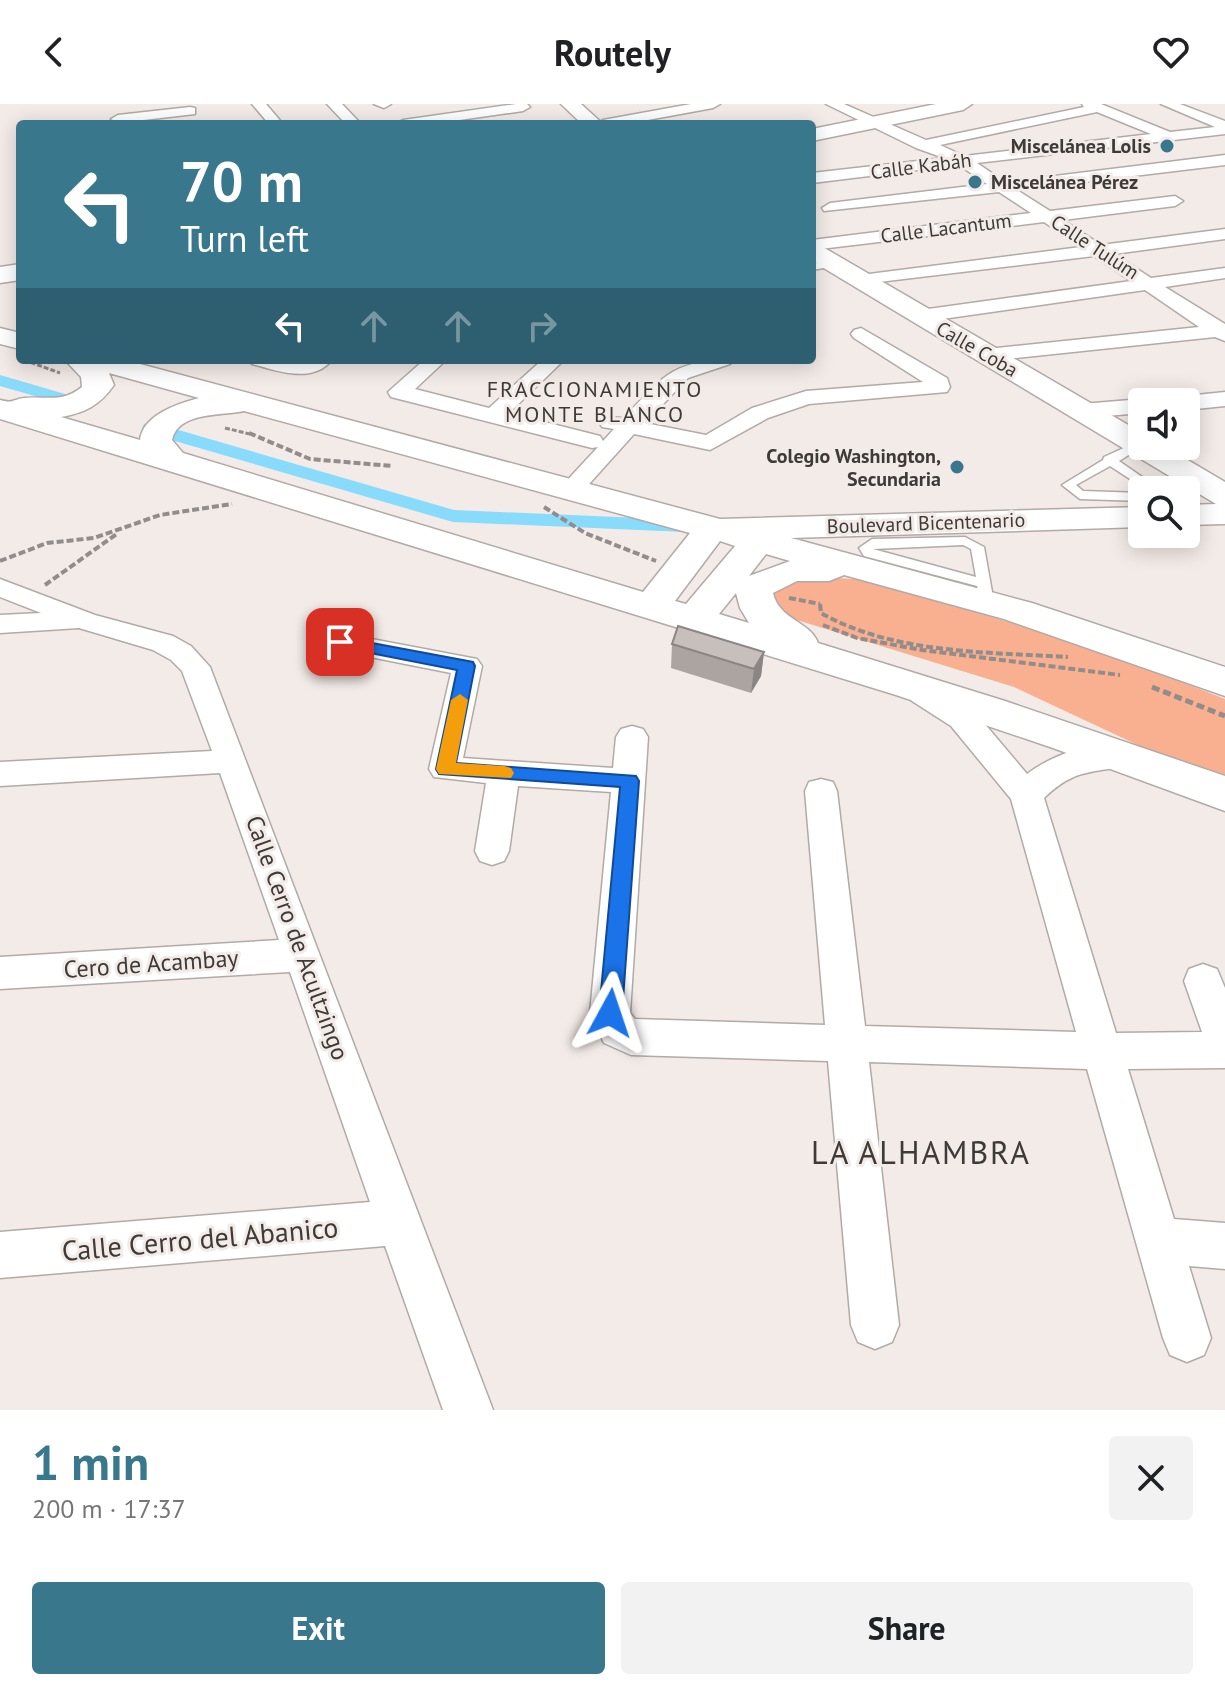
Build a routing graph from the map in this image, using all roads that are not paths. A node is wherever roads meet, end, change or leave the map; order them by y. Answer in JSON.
{"nodes":[{"id":1,"x":259,"y":104,"type":"edge"},
{"id":2,"x":334,"y":104,"type":"edge"},
{"id":3,"x":570,"y":104,"type":"edge"},
{"id":4,"x":713,"y":104,"type":"edge"},
{"id":5,"x":833,"y":104,"type":"edge"},
{"id":6,"x":897,"y":104,"type":"edge"},
{"id":7,"x":963,"y":104,"type":"edge"},
{"id":8,"x":1168,"y":104,"type":"edge"},
{"id":9,"x":1093,"y":106,"type":"edge"},
{"id":10,"x":188,"y":107,"type":"edge"},
{"id":11,"x":526,"y":108,"type":"edge"},
{"id":12,"x":853,"y":113,"type":"junction"},
{"id":13,"x":117,"y":118,"type":"edge"},
{"id":14,"x":273,"y":120,"type":"edge"},
{"id":15,"x":350,"y":120,"type":"edge"},
{"id":16,"x":442,"y":120,"type":"edge"},
{"id":17,"x":588,"y":120,"type":"edge"},
{"id":18,"x":625,"y":120,"type":"edge"},
{"id":19,"x":815,"y":120,"type":"edge"},
{"id":20,"x":875,"y":122,"type":"junction"},
{"id":21,"x":1225,"y":128,"type":"edge"},
{"id":22,"x":816,"y":134,"type":"edge"},
{"id":23,"x":1174,"y":138,"type":"junction"},
{"id":24,"x":926,"y":144,"type":"junction"},
{"id":25,"x":1225,"y":159,"type":"edge"},
{"id":26,"x":963,"y":161,"type":"junction"},
{"id":27,"x":816,"y":168,"type":"edge"},
{"id":28,"x":1125,"y":174,"type":"junction"},
{"id":29,"x":816,"y":178,"type":"edge"},
{"id":30,"x":1005,"y":188,"type":"junction"},
{"id":31,"x":816,"y":201,"type":"edge"},
{"id":32,"x":830,"y":208,"type":"junction"},
{"id":33,"x":1048,"y":216,"type":"junction"},
{"id":34,"x":1209,"y":220,"type":"dead end"},
{"id":35,"x":1225,"y":232,"type":"edge"},
{"id":36,"x":886,"y":236,"type":"junction"},
{"id":37,"x":1100,"y":250,"type":"junction"},
{"id":38,"x":817,"y":257,"type":"edge"},
{"id":39,"x":1225,"y":273,"type":"edge"},
{"id":40,"x":861,"y":281,"type":"junction"},
{"id":41,"x":1151,"y":284,"type":"junction"},
{"id":42,"x":921,"y":316,"type":"junction"},
{"id":43,"x":1223,"y":332,"type":"edge"},
{"id":44,"x":861,"y":334,"type":"dead end"},
{"id":45,"x":987,"y":355,"type":"junction"},
{"id":46,"x":84,"y":364,"type":"edge"},
{"id":47,"x":107,"y":364,"type":"edge"},
{"id":48,"x":279,"y":364,"type":"edge"},
{"id":49,"x":314,"y":364,"type":"edge"},
{"id":50,"x":431,"y":364,"type":"edge"},
{"id":51,"x":550,"y":364,"type":"edge"},
{"id":52,"x":666,"y":364,"type":"edge"},
{"id":53,"x":707,"y":364,"type":"edge"},
{"id":54,"x":1225,"y":399,"type":"edge"},
{"id":55,"x":1200,"y":402,"type":"edge"},
{"id":56,"x":0,"y":403,"type":"edge"},
{"id":57,"x":1128,"y":407,"type":"edge"},
{"id":58,"x":273,"y":408,"type":"junction"},
{"id":59,"x":0,"y":409,"type":"edge"},
{"id":60,"x":1082,"y":411,"type":"junction"},
{"id":61,"x":493,"y":416,"type":"junction"},
{"id":62,"x":620,"y":424,"type":"junction"},
{"id":63,"x":1128,"y":438,"type":"edge"},
{"id":64,"x":592,"y":441,"type":"junction"},
{"id":65,"x":1128,"y":455,"type":"edge"},
{"id":66,"x":171,"y":459,"type":"junction"},
{"id":67,"x":1108,"y":459,"type":"junction"},
{"id":68,"x":1138,"y":460,"type":"edge"},
{"id":69,"x":1172,"y":460,"type":"edge"},
{"id":70,"x":1126,"y":471,"type":"junction"},
{"id":71,"x":1134,"y":476,"type":"edge"},
{"id":72,"x":1211,"y":477,"type":"edge"},
{"id":73,"x":558,"y":494,"type":"junction"},
{"id":74,"x":1225,"y":496,"type":"edge"},
{"id":75,"x":1128,"y":497,"type":"edge"},
{"id":76,"x":1225,"y":514,"type":"edge"},
{"id":77,"x":1200,"y":515,"type":"edge"},
{"id":78,"x":1128,"y":518,"type":"edge"},
{"id":79,"x":711,"y":530,"type":"junction"},
{"id":80,"x":763,"y":535,"type":"junction"},
{"id":81,"x":868,"y":573,"type":"junction"},
{"id":82,"x":0,"y":587,"type":"edge"},
{"id":83,"x":985,"y":593,"type":"junction"},
{"id":84,"x":652,"y":606,"type":"junction"},
{"id":85,"x":696,"y":618,"type":"junction"},
{"id":86,"x":85,"y":621,"type":"junction"},
{"id":87,"x":0,"y":624,"type":"edge"},
{"id":88,"x":818,"y":632,"type":"junction"},
{"id":89,"x":340,"y":642,"type":"dead end"},
{"id":90,"x":898,"y":679,"type":"junction"},
{"id":91,"x":1225,"y":682,"type":"edge"},
{"id":92,"x":632,"y":737,"type":"dead end"},
{"id":93,"x":1124,"y":755,"type":"junction"},
{"id":94,"x":232,"y":761,"type":"junction"},
{"id":95,"x":504,"y":773,"type":"junction"},
{"id":96,"x":0,"y":774,"type":"edge"},
{"id":97,"x":629,"y":781,"type":"junction"},
{"id":98,"x":821,"y":791,"type":"dead end"},
{"id":99,"x":1225,"y":794,"type":"edge"},
{"id":100,"x":1026,"y":795,"type":"junction"},
{"id":101,"x":492,"y":851,"type":"dead end"},
{"id":102,"x":303,"y":955,"type":"junction"},
{"id":103,"x":0,"y":973,"type":"edge"},
{"id":104,"x":1203,"y":981,"type":"dead end"},
{"id":105,"x":1225,"y":1040,"type":"edge"},
{"id":106,"x":845,"y":1041,"type":"junction"},
{"id":107,"x":1225,"y":1050,"type":"edge"},
{"id":108,"x":1102,"y":1051,"type":"junction"},
{"id":109,"x":400,"y":1222,"type":"junction"},
{"id":110,"x":1158,"y":1241,"type":"junction"},
{"id":111,"x":1225,"y":1246,"type":"edge"},
{"id":112,"x":0,"y":1255,"type":"edge"},
{"id":113,"x":875,"y":1325,"type":"dead end"},
{"id":114,"x":1187,"y":1338,"type":"dead end"},
{"id":115,"x":468,"y":1410,"type":"edge"}],
"edges":[{"from":1,"to":14,"type":"street"},
{"from":2,"to":15,"type":"street"},
{"from":3,"to":17,"type":"main road"},
{"from":4,"to":18,"type":"street"},
{"from":5,"to":12,"type":"street","name":"Calle Tulúm"},
{"from":6,"to":12,"type":"main road"},
{"from":7,"to":20,"type":"main road"},
{"from":8,"to":21,"type":"street"},
{"from":9,"to":23,"type":"street"},
{"from":9,"to":24,"type":"street"},
{"from":10,"to":13,"type":"street"},
{"from":11,"to":16,"type":"street"},
{"from":12,"to":19,"type":"main road"},
{"from":12,"to":20,"type":"street","name":"Calle Tulúm"},
{"from":20,"to":22,"type":"main road"},
{"from":20,"to":24,"type":"street","name":"Calle Tulúm"},
{"from":21,"to":23,"type":"street","name":"Calle Kabáh"},
{"from":23,"to":25,"type":"street"},
{"from":23,"to":26,"type":"street","name":"Calle Kabáh"},
{"from":24,"to":26,"type":"street","name":"Calle Tulúm"},
{"from":24,"to":27,"type":"street"},
{"from":25,"to":28,"type":"street"},
{"from":26,"to":29,"type":"street","name":"Calle Kabáh"},
{"from":26,"to":30,"type":"street","name":"Calle Tulúm"},
{"from":28,"to":30,"type":"street"},
{"from":28,"to":33,"type":"street","name":"Calle Lacantum"},
{"from":30,"to":32,"type":"street"},
{"from":30,"to":33,"type":"street","name":"Calle Tulúm"},
{"from":31,"to":32,"type":"street"},
{"from":32,"to":36,"type":"street"},
{"from":33,"to":36,"type":"street","name":"Calle Lacantum"},
{"from":33,"to":37,"type":"street","name":"Calle Tulúm"},
{"from":34,"to":35,"type":"street"},
{"from":35,"to":37,"type":"street"},
{"from":36,"to":38,"type":"street","name":"Calle Lacantum"},
{"from":37,"to":40,"type":"street"},
{"from":37,"to":41,"type":"street","name":"Calle Tulúm"},
{"from":38,"to":40,"type":"main road","name":"Calle Coba"},
{"from":39,"to":41,"type":"street"},
{"from":40,"to":42,"type":"main road","name":"Calle Coba"},
{"from":41,"to":42,"type":"street"},
{"from":41,"to":43,"type":"street","name":"Calle Tulúm"},
{"from":42,"to":45,"type":"main road","name":"Calle Coba"},
{"from":43,"to":45,"type":"street"},
{"from":44,"to":62,"type":"street"},
{"from":45,"to":60,"type":"main road","name":"Calle Coba"},
{"from":46,"to":56,"type":"main road"},
{"from":47,"to":58,"type":"main road"},
{"from":48,"to":49,"type":"street"},
{"from":50,"to":61,"type":"street"},
{"from":51,"to":61,"type":"street"},
{"from":52,"to":62,"type":"street"},
{"from":53,"to":62,"type":"street"},
{"from":54,"to":55,"type":"street"},
{"from":57,"to":60,"type":"street"},
{"from":58,"to":66,"type":"main road"},
{"from":58,"to":73,"type":"main road","name":"Boulevard Bicentenario"},
{"from":59,"to":66,"type":"main road"},
{"from":60,"to":63,"type":"main road","name":"Calle Coba"},
{"from":61,"to":64,"type":"street"},
{"from":62,"to":64,"type":"street"},
{"from":62,"to":73,"type":"street"},
{"from":64,"to":73,"type":"street"},
{"from":65,"to":67,"type":"lane"},
{"from":66,"to":84,"type":"main road"},
{"from":67,"to":70,"type":"lane"},
{"from":67,"to":75,"type":"lane"},
{"from":68,"to":70,"type":"lane"},
{"from":69,"to":72,"type":"main road","name":"Calle Coba"},
{"from":70,"to":71,"type":"lane"},
{"from":72,"to":74,"type":"main road","name":"Calle Coba"},
{"from":73,"to":79,"type":"main road","name":"Boulevard Bicentenario"},
{"from":76,"to":77,"type":"main road"},
{"from":78,"to":80,"type":"main road","name":"Boulevard Bicentenario"},
{"from":79,"to":80,"type":"main road","name":"Boulevard Bicentenario"},
{"from":79,"to":84,"type":"main road"},
{"from":80,"to":81,"type":"main road"},
{"from":80,"to":85,"type":"main road"},
{"from":81,"to":83,"type":"main road"},
{"from":81,"to":88,"type":"main road"},
{"from":82,"to":86,"type":"street","name":"Calle Cerro de Acultzingo"},
{"from":83,"to":83,"type":"lane"},
{"from":83,"to":91,"type":"main road"},
{"from":84,"to":85,"type":"main road"},
{"from":85,"to":88,"type":"main road"},
{"from":86,"to":87,"type":"street"},
{"from":86,"to":94,"type":"street","name":"Calle Cerro de Acultzingo"},
{"from":88,"to":90,"type":"main road"},
{"from":89,"to":95,"type":"street"},
{"from":90,"to":93,"type":"main road"},
{"from":90,"to":100,"type":"street"},
{"from":92,"to":97,"type":"street"},
{"from":93,"to":99,"type":"main road"},
{"from":93,"to":100,"type":"street"},
{"from":94,"to":96,"type":"street"},
{"from":94,"to":102,"type":"street","name":"Calle Cerro de Acultzingo"},
{"from":95,"to":97,"type":"street"},
{"from":95,"to":101,"type":"street"},
{"from":97,"to":106,"type":"street"},
{"from":98,"to":106,"type":"street"},
{"from":100,"to":108,"type":"street"},
{"from":102,"to":103,"type":"street","name":"Cero de Acambay"},
{"from":102,"to":109,"type":"street","name":"Calle Cerro de Acultzingo"},
{"from":104,"to":105,"type":"street"},
{"from":106,"to":108,"type":"street"},
{"from":106,"to":113,"type":"street"},
{"from":107,"to":108,"type":"street"},
{"from":108,"to":110,"type":"street"},
{"from":109,"to":112,"type":"street","name":"Calle Cerro del Abanico"},
{"from":109,"to":115,"type":"street","name":"Calle Cerro de Acultzingo"},
{"from":110,"to":111,"type":"street"},
{"from":110,"to":114,"type":"street"}]}
